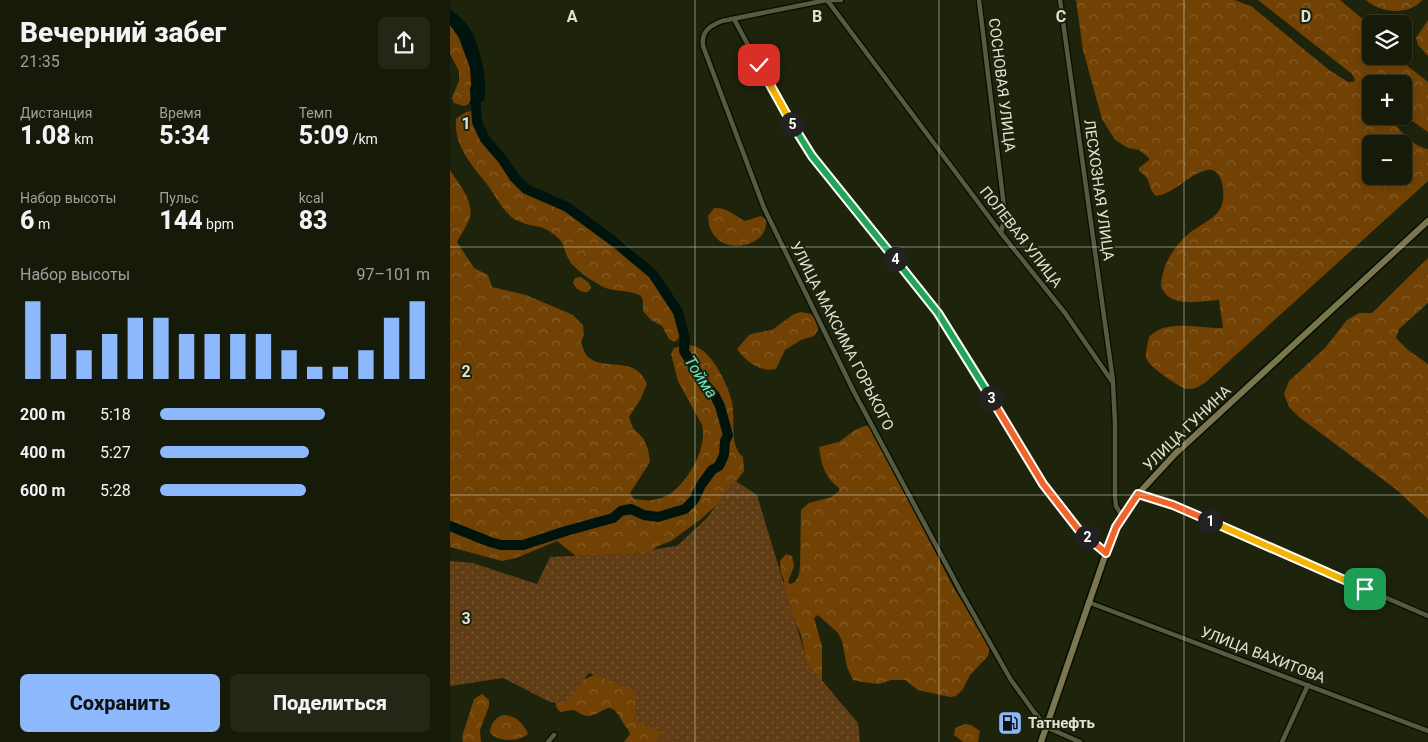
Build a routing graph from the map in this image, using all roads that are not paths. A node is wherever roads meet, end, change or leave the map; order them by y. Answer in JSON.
{"nodes":[{"id":1,"x":827,"y":0,"type":"edge"},
{"id":2,"x":841,"y":0,"type":"edge"},
{"id":3,"x":979,"y":0,"type":"edge"},
{"id":4,"x":1060,"y":0,"type":"edge"},
{"id":5,"x":734,"y":19,"type":"junction"},
{"id":6,"x":1428,"y":221,"type":"edge"},
{"id":7,"x":1000,"y":233,"type":"junction"},
{"id":8,"x":1113,"y":383,"type":"junction"},
{"id":9,"x":1138,"y":494,"type":"junction"},
{"id":10,"x":1122,"y":516,"type":"junction"},
{"id":11,"x":1106,"y":553,"type":"junction"},
{"id":12,"x":1088,"y":602,"type":"junction"},
{"id":13,"x":1428,"y":616,"type":"edge"},
{"id":14,"x":1308,"y":685,"type":"junction"},
{"id":15,"x":1046,"y":727,"type":"junction"},
{"id":16,"x":1428,"y":730,"type":"edge"},
{"id":17,"x":554,"y":735,"type":"dead end"},
{"id":18,"x":548,"y":742,"type":"edge"},
{"id":19,"x":1041,"y":742,"type":"edge"},
{"id":20,"x":1080,"y":742,"type":"edge"},
{"id":21,"x":1282,"y":742,"type":"edge"}],
"edges":[{"from":1,"to":2,"type":"street","name":"УЛИЦА МАКСИМА ГОРЬКОГО"},
{"from":1,"to":5,"type":"street","name":"УЛИЦА МАКСИМА ГОРЬКОГО"},
{"from":1,"to":7,"type":"street","name":"ПОЛЕВАЯ УЛИЦА"},
{"from":3,"to":7,"type":"street","name":"СОСНОВАЯ УЛИЦА"},
{"from":4,"to":8,"type":"street","name":"ЛЕСХОЗНАЯ УЛИЦА"},
{"from":5,"to":11,"type":"street"},
{"from":5,"to":15,"type":"street","name":"УЛИЦА МАКСИМА ГОРЬКОГО"},
{"from":6,"to":9,"type":"main road","name":"УЛИЦА ГУНИНА"},
{"from":7,"to":8,"type":"street","name":"ПОЛЕВАЯ УЛИЦА"},
{"from":8,"to":10,"type":"street"},
{"from":9,"to":10,"type":"main road","name":"УЛИЦА ГУНИНА"},
{"from":9,"to":13,"type":"street"},
{"from":10,"to":11,"type":"main road","name":"УЛИЦА ГУНИНА"},
{"from":11,"to":12,"type":"main road","name":"УЛИЦА ГУНИНА"},
{"from":12,"to":14,"type":"street","name":"УЛИЦА ВАХИТОВА"},
{"from":12,"to":15,"type":"main road","name":"УЛИЦА ГУНИНА"},
{"from":14,"to":16,"type":"street","name":"УЛИЦА ВАХИТОВА"},
{"from":14,"to":21,"type":"street"},
{"from":15,"to":19,"type":"main road","name":"УЛИЦА ГУНИНА"},
{"from":15,"to":20,"type":"street","name":"УЛИЦА МАКСИМА ГОРЬКОГО"},
{"from":17,"to":18,"type":"street"}]}
